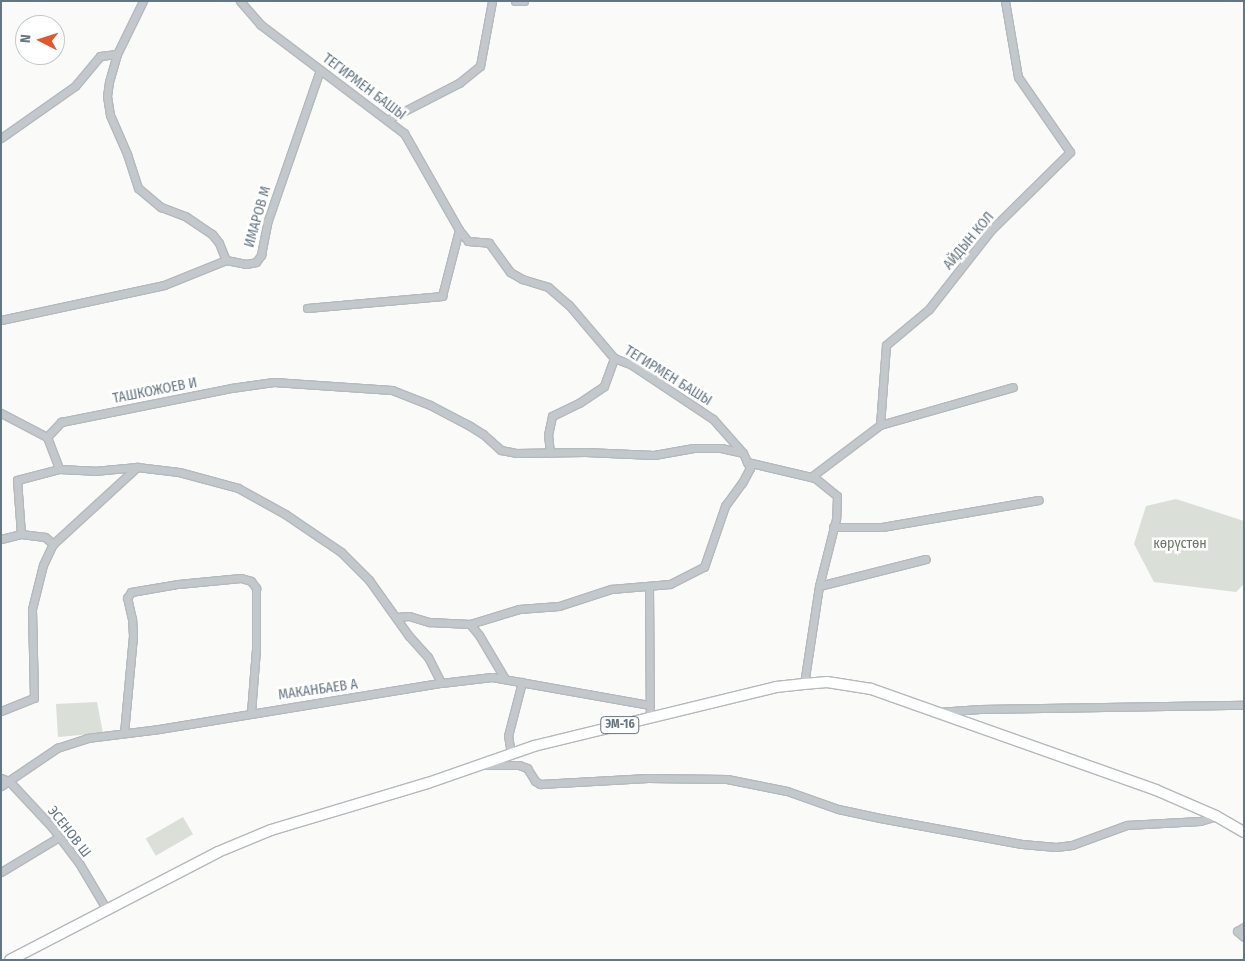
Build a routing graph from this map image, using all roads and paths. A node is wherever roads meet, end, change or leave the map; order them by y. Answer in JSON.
{"nodes":[{"id":1,"x":143,"y":1,"type":"edge"},
{"id":2,"x":240,"y":1,"type":"edge"},
{"id":3,"x":492,"y":1,"type":"edge"},
{"id":4,"x":514,"y":1,"type":"edge"},
{"id":5,"x":524,"y":1,"type":"edge"},
{"id":6,"x":1005,"y":1,"type":"edge"},
{"id":7,"x":118,"y":54,"type":"junction"},
{"id":8,"x":320,"y":70,"type":"junction"},
{"id":9,"x":387,"y":120,"type":"junction"},
{"id":10,"x":1,"y":138,"type":"edge"},
{"id":11,"x":459,"y":230,"type":"junction"},
{"id":12,"x":226,"y":260,"type":"junction"},
{"id":13,"x":307,"y":308,"type":"dead end"},
{"id":14,"x":1,"y":320,"type":"edge"},
{"id":15,"x":614,"y":358,"type":"junction"},
{"id":16,"x":1013,"y":387,"type":"dead end"},
{"id":17,"x":1,"y":414,"type":"edge"},
{"id":18,"x":880,"y":425,"type":"junction"},
{"id":19,"x":47,"y":437,"type":"junction"},
{"id":20,"x":550,"y":453,"type":"junction"},
{"id":21,"x":743,"y":453,"type":"junction"},
{"id":22,"x":747,"y":462,"type":"junction"},
{"id":23,"x":137,"y":467,"type":"junction"},
{"id":24,"x":59,"y":469,"type":"junction"},
{"id":25,"x":811,"y":477,"type":"junction"},
{"id":26,"x":1039,"y":500,"type":"dead end"},
{"id":27,"x":833,"y":526,"type":"junction"},
{"id":28,"x":21,"y":534,"type":"junction"},
{"id":29,"x":1,"y":539,"type":"edge"},
{"id":30,"x":53,"y":544,"type":"junction"},
{"id":31,"x":926,"y":559,"type":"dead end"},
{"id":32,"x":819,"y":586,"type":"junction"},
{"id":33,"x":649,"y":587,"type":"junction"},
{"id":34,"x":396,"y":617,"type":"junction"},
{"id":35,"x":470,"y":624,"type":"junction"},
{"id":36,"x":505,"y":679,"type":"junction"},
{"id":37,"x":522,"y":682,"type":"junction"},
{"id":38,"x":441,"y":683,"type":"junction"},
{"id":39,"x":804,"y":684,"type":"junction"},
{"id":40,"x":650,"y":705,"type":"junction"},
{"id":41,"x":1244,"y":705,"type":"edge"},
{"id":42,"x":1,"y":711,"type":"edge"},
{"id":43,"x":936,"y":712,"type":"junction"},
{"id":44,"x":250,"y":713,"type":"junction"},
{"id":45,"x":650,"y":718,"type":"junction"},
{"id":46,"x":124,"y":733,"type":"junction"},
{"id":47,"x":511,"y":754,"type":"junction"},
{"id":48,"x":479,"y":765,"type":"junction"},
{"id":49,"x":5,"y":780,"type":"edge"},
{"id":50,"x":1,"y":786,"type":"edge"},
{"id":51,"x":1216,"y":816,"type":"junction"},
{"id":52,"x":1244,"y":832,"type":"edge"},
{"id":53,"x":59,"y":837,"type":"junction"},
{"id":54,"x":1,"y":872,"type":"edge"},
{"id":55,"x":107,"y":910,"type":"junction"},
{"id":56,"x":1244,"y":927,"type":"edge"},
{"id":57,"x":1244,"y":938,"type":"edge"},
{"id":58,"x":10,"y":960,"type":"edge"}],
"edges":[{"from":1,"to":7,"type":"street"},
{"from":2,"to":8,"type":"street","name":"ТЕГИРМЕН БАШЫ"},
{"from":3,"to":9,"type":"street"},
{"from":4,"to":5,"type":"street"},
{"from":6,"to":18,"type":"street","name":"АЙДЫН КОЛ"},
{"from":7,"to":10,"type":"street"},
{"from":7,"to":12,"type":"street"},
{"from":8,"to":9,"type":"street","name":"ТЕГИРМЕН БАШЫ"},
{"from":8,"to":12,"type":"street","name":"ИМАРОВ М"},
{"from":9,"to":11,"type":"street","name":"ТЕГИРМЕН БАШЫ"},
{"from":11,"to":13,"type":"street"},
{"from":11,"to":15,"type":"street","name":"ТЕГИРМЕН БАШЫ"},
{"from":12,"to":14,"type":"street","name":"ИМАРОВ М"},
{"from":15,"to":20,"type":"street"},
{"from":15,"to":21,"type":"street","name":"ТЕГИРМЕН БАШЫ"},
{"from":16,"to":18,"type":"street"},
{"from":17,"to":19,"type":"street"},
{"from":18,"to":25,"type":"street"},
{"from":19,"to":20,"type":"street","name":"ТАШКОЖОЕВ И"},
{"from":19,"to":24,"type":"street"},
{"from":20,"to":21,"type":"street","name":"ТАШКОЖОЕВ И"},
{"from":21,"to":22,"type":"street","name":"ТЕГИРМЕН БАШЫ"},
{"from":22,"to":25,"type":"street"},
{"from":22,"to":33,"type":"street"},
{"from":23,"to":24,"type":"street"},
{"from":23,"to":30,"type":"street"},
{"from":23,"to":34,"type":"street"},
{"from":24,"to":28,"type":"street"},
{"from":25,"to":27,"type":"street"},
{"from":26,"to":27,"type":"street"},
{"from":27,"to":32,"type":"street"},
{"from":28,"to":29,"type":"street"},
{"from":28,"to":30,"type":"street"},
{"from":30,"to":42,"type":"street"},
{"from":31,"to":32,"type":"street"},
{"from":32,"to":39,"type":"street"},
{"from":33,"to":35,"type":"street"},
{"from":33,"to":40,"type":"street"},
{"from":34,"to":35,"type":"street"},
{"from":34,"to":38,"type":"street"},
{"from":35,"to":36,"type":"street"},
{"from":36,"to":37,"type":"street","name":"МАКАНБАЕВ А"},
{"from":36,"to":38,"type":"street","name":"МАКАНБАЕВ А"},
{"from":37,"to":40,"type":"street","name":"МАКАНБАЕВ А"},
{"from":37,"to":47,"type":"street"},
{"from":38,"to":44,"type":"street","name":"МАКАНБАЕВ А"},
{"from":39,"to":43,"type":"highway","number":"ЭМ-16"},
{"from":39,"to":45,"type":"highway","number":"ЭМ-16"},
{"from":40,"to":45,"type":"street"},
{"from":41,"to":43,"type":"street"},
{"from":43,"to":51,"type":"highway","number":"ЭМ-16"},
{"from":44,"to":46,"type":"street","name":"МАКАНБАЕВ А"},
{"from":44,"to":46,"type":"street"},
{"from":45,"to":47,"type":"highway","number":"ЭМ-16"},
{"from":46,"to":49,"type":"street","name":"МАКАНБАЕВ А"},
{"from":47,"to":48,"type":"highway","number":"ЭМ-16"},
{"from":48,"to":51,"type":"street"},
{"from":48,"to":55,"type":"highway","number":"ЭМ-16"},
{"from":49,"to":50,"type":"street","name":"МАКАНБАЕВ А"},
{"from":49,"to":53,"type":"street","name":"ЭСЕНОВ Ш"},
{"from":51,"to":52,"type":"highway","number":"ЭМ-16"},
{"from":53,"to":54,"type":"street"},
{"from":53,"to":55,"type":"street","name":"ЭСЕНОВ Ш"},
{"from":55,"to":58,"type":"highway","number":"ЭМ-16"},
{"from":56,"to":57,"type":"street"}]}
